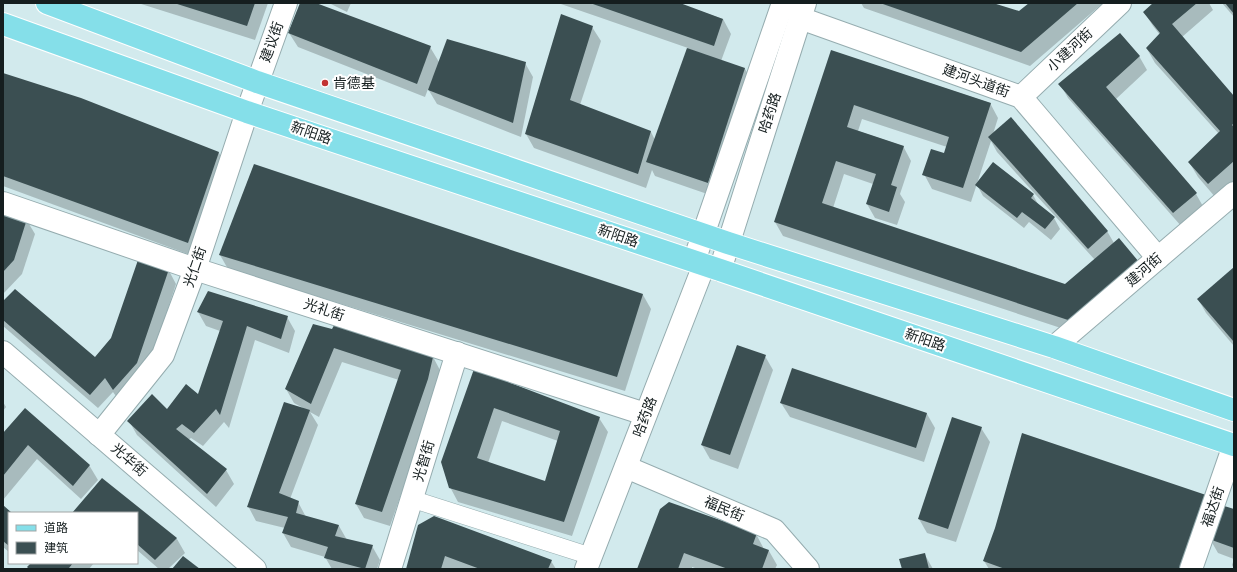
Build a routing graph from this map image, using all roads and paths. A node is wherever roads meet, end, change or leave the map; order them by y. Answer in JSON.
{"nodes":[{"id":1,"x":47,"y":3,"type":"edge"},
{"id":2,"x":286,"y":3,"type":"edge"},
{"id":3,"x":783,"y":3,"type":"edge"},
{"id":4,"x":1120,"y":3,"type":"edge"},
{"id":5,"x":803,"y":11,"type":"edge"},
{"id":6,"x":3,"y":24,"type":"edge"},
{"id":7,"x":258,"y":82,"type":"junction"},
{"id":8,"x":1021,"y":97,"type":"junction"},
{"id":9,"x":247,"y":112,"type":"junction"},
{"id":10,"x":1234,"y":193,"type":"edge"},
{"id":11,"x":3,"y":203,"type":"edge"},
{"id":12,"x":703,"y":234,"type":"junction"},
{"id":13,"x":728,"y":243,"type":"junction"},
{"id":14,"x":1158,"y":258,"type":"junction"},
{"id":15,"x":706,"y":265,"type":"junction"},
{"id":16,"x":195,"y":269,"type":"junction"},
{"id":17,"x":1054,"y":347,"type":"junction"},
{"id":18,"x":3,"y":352,"type":"edge"},
{"id":19,"x":457,"y":353,"type":"junction"},
{"id":20,"x":1234,"y":410,"type":"edge"},
{"id":21,"x":645,"y":414,"type":"junction"},
{"id":22,"x":99,"y":435,"type":"junction"},
{"id":23,"x":1234,"y":445,"type":"edge"},
{"id":24,"x":626,"y":467,"type":"junction"},
{"id":25,"x":412,"y":499,"type":"junction"},
{"id":26,"x":588,"y":563,"type":"edge"},
{"id":27,"x":255,"y":569,"type":"edge"},
{"id":28,"x":390,"y":569,"type":"edge"},
{"id":29,"x":808,"y":569,"type":"edge"},
{"id":30,"x":1191,"y":569,"type":"edge"}],
"edges":[{"from":1,"to":7,"type":"main road"},
{"from":2,"to":7,"type":"street","name":"建议街"},
{"from":3,"to":12,"type":"street","name":"哈药路"},
{"from":4,"to":8,"type":"street","name":"小建河街"},
{"from":5,"to":8,"type":"street","name":"建河头道街"},
{"from":5,"to":13,"type":"street","name":"哈药路"},
{"from":6,"to":9,"type":"main road","name":"新阳路"},
{"from":7,"to":9,"type":"street","name":"光仁街"},
{"from":7,"to":12,"type":"main road"},
{"from":8,"to":14,"type":"street","name":"建河头道街"},
{"from":9,"to":15,"type":"main road","name":"新阳路"},
{"from":9,"to":16,"type":"street","name":"光仁街"},
{"from":10,"to":14,"type":"street","name":"建河街"},
{"from":11,"to":16,"type":"street","name":"光礼街"},
{"from":12,"to":13,"type":"main road"},
{"from":12,"to":15,"type":"street","name":"哈药路"},
{"from":13,"to":15,"type":"street","name":"哈药路"},
{"from":13,"to":17,"type":"main road"},
{"from":14,"to":17,"type":"street","name":"建河街"},
{"from":15,"to":21,"type":"street","name":"哈药路"},
{"from":15,"to":23,"type":"main road","name":"新阳路"},
{"from":16,"to":19,"type":"street","name":"光礼街"},
{"from":16,"to":22,"type":"street","name":"光仁街"},
{"from":17,"to":20,"type":"main road"},
{"from":18,"to":22,"type":"street","name":"光华街"},
{"from":19,"to":21,"type":"street","name":"光礼街"},
{"from":19,"to":25,"type":"street","name":"光智街"},
{"from":21,"to":24,"type":"street","name":"哈药路"},
{"from":22,"to":27,"type":"street","name":"光华街"},
{"from":23,"to":30,"type":"street","name":"福达街"},
{"from":24,"to":26,"type":"street","name":"哈药路"},
{"from":24,"to":29,"type":"street","name":"福民街"},
{"from":25,"to":26,"type":"street"},
{"from":25,"to":28,"type":"street","name":"光智街"}]}
